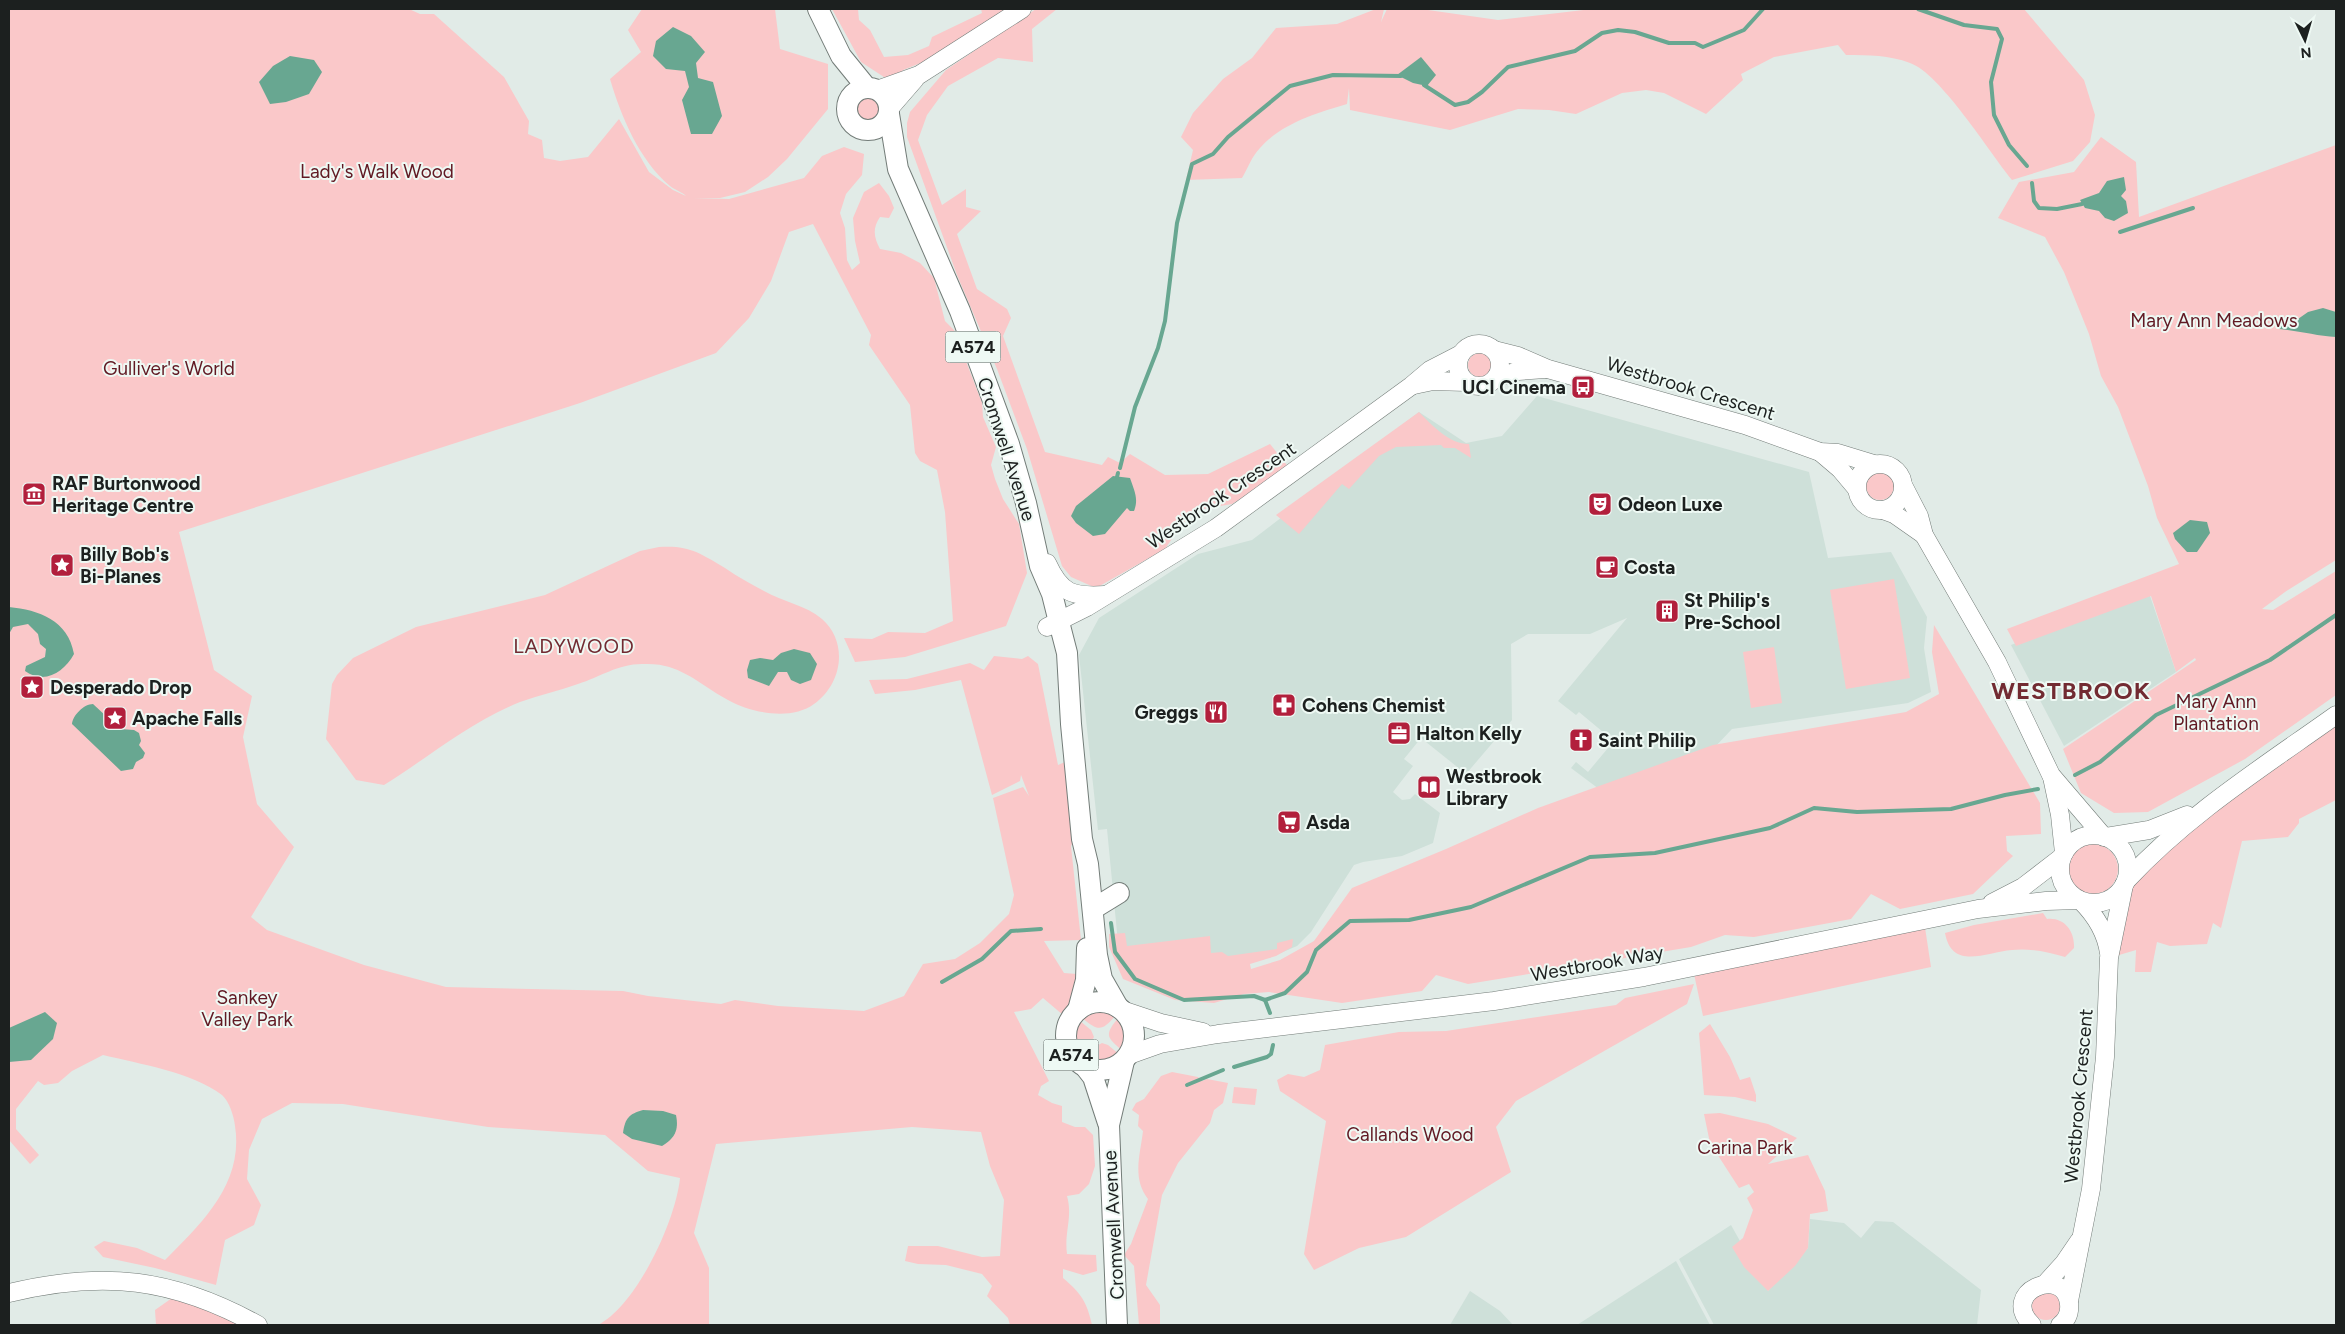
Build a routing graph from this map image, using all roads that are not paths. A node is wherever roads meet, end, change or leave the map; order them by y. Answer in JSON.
{"nodes":[{"id":1,"x":818,"y":9,"type":"edge"},
{"id":2,"x":1022,"y":9,"type":"edge"},
{"id":3,"x":841,"y":56,"type":"junction"},
{"id":4,"x":919,"y":75,"type":"junction"},
{"id":5,"x":872,"y":89,"type":"junction"},
{"id":6,"x":848,"y":100,"type":"junction"},
{"id":7,"x":889,"y":111,"type":"junction"},
{"id":8,"x":866,"y":131,"type":"junction"},
{"id":9,"x":898,"y":169,"type":"junction"},
{"id":10,"x":1494,"y":350,"type":"junction"},
{"id":11,"x":1461,"y":354,"type":"junction"},
{"id":12,"x":1548,"y":369,"type":"junction"},
{"id":13,"x":1496,"y":378,"type":"junction"},
{"id":14,"x":1466,"y":382,"type":"junction"},
{"id":15,"x":1411,"y":386,"type":"junction"},
{"id":16,"x":1820,"y":452,"type":"junction"},
{"id":17,"x":1874,"y":464,"type":"junction"},
{"id":18,"x":1903,"y":486,"type":"junction"},
{"id":19,"x":1856,"y":488,"type":"junction"},
{"id":20,"x":1883,"y":510,"type":"junction"},
{"id":21,"x":1033,"y":531,"type":"junction"},
{"id":22,"x":1924,"y":535,"type":"junction"},
{"id":23,"x":1106,"y":595,"type":"junction"},
{"id":24,"x":1053,"y":624,"type":"junction"},
{"id":25,"x":2336,"y":715,"type":"edge"},
{"id":26,"x":2051,"y":775,"type":"junction"},
{"id":27,"x":2207,"y":806,"type":"junction"},
{"id":28,"x":2105,"y":837,"type":"junction"},
{"id":29,"x":1082,"y":839,"type":"junction"},
{"id":30,"x":2063,"y":855,"type":"junction"},
{"id":31,"x":2125,"y":883,"type":"junction"},
{"id":32,"x":1119,"y":893,"type":"dead end"},
{"id":33,"x":2080,"y":900,"type":"junction"},
{"id":34,"x":1093,"y":909,"type":"junction"},
{"id":35,"x":1978,"y":909,"type":"junction"},
{"id":36,"x":2109,"y":958,"type":"junction"},
{"id":37,"x":1120,"y":1009,"type":"junction"},
{"id":38,"x":1078,"y":1010,"type":"junction"},
{"id":39,"x":1218,"y":1034,"type":"junction"},
{"id":40,"x":1126,"y":1058,"type":"junction"},
{"id":41,"x":1086,"y":1068,"type":"junction"},
{"id":42,"x":1109,"y":1125,"type":"junction"},
{"id":43,"x":2083,"y":1236,"type":"junction"},
{"id":44,"x":2045,"y":1284,"type":"junction"},
{"id":45,"x":9,"y":1293,"type":"edge"},
{"id":46,"x":2069,"y":1301,"type":"junction"},
{"id":47,"x":2025,"y":1321,"type":"edge"},
{"id":48,"x":258,"y":1325,"type":"edge"},
{"id":49,"x":1117,"y":1325,"type":"edge"},
{"id":50,"x":2060,"y":1325,"type":"edge"}],
"edges":[{"from":1,"to":3,"type":"main road","number":"A574"},
{"from":2,"to":4,"type":"street"},
{"from":3,"to":5,"type":"main road","number":"A574"},
{"from":3,"to":6,"type":"main road","number":"A574"},
{"from":4,"to":5,"type":"street"},
{"from":4,"to":7,"type":"street"},
{"from":5,"to":6,"type":"main road"},
{"from":5,"to":7,"type":"main road","number":"A574"},
{"from":6,"to":8,"type":"main road","number":"A574"},
{"from":7,"to":8,"type":"main road"},
{"from":7,"to":9,"type":"main road","name":"Cromwell Avenue","number":"A574"},
{"from":8,"to":9,"type":"main road","name":"Cromwell Avenue","number":"A574"},
{"from":9,"to":21,"type":"main road","name":"Cromwell Avenue","number":"A574"},
{"from":10,"to":11,"type":"street"},
{"from":10,"to":12,"type":"street","name":"Westbrook Crescent"},
{"from":10,"to":13,"type":"street"},
{"from":11,"to":14,"type":"street"},
{"from":11,"to":15,"type":"street","name":"Westbrook Crescent"},
{"from":12,"to":13,"type":"street","name":"Westbrook Crescent"},
{"from":12,"to":16,"type":"street","name":"Westbrook Crescent"},
{"from":13,"to":14,"type":"street"},
{"from":14,"to":15,"type":"street","name":"Westbrook Crescent"},
{"from":15,"to":23,"type":"street","name":"Westbrook Crescent"},
{"from":16,"to":17,"type":"street","name":"Westbrook Crescent"},
{"from":16,"to":19,"type":"street","name":"Westbrook Crescent"},
{"from":17,"to":18,"type":"street"},
{"from":17,"to":19,"type":"street"},
{"from":18,"to":20,"type":"street"},
{"from":18,"to":22,"type":"street"},
{"from":19,"to":20,"type":"street"},
{"from":20,"to":22,"type":"street"},
{"from":21,"to":23,"type":"street"},
{"from":21,"to":24,"type":"main road","name":"Cromwell Avenue","number":"A574"},
{"from":22,"to":26,"type":"street"},
{"from":23,"to":24,"type":"street","name":"Westbrook Crescent"},
{"from":24,"to":29,"type":"main road","name":"Cromwell Avenue","number":"A574"},
{"from":25,"to":27,"type":"street"},
{"from":26,"to":28,"type":"street"},
{"from":26,"to":30,"type":"street"},
{"from":27,"to":28,"type":"street"},
{"from":27,"to":31,"type":"street"},
{"from":28,"to":30,"type":"street"},
{"from":28,"to":31,"type":"street"},
{"from":29,"to":34,"type":"main road","name":"Cromwell Avenue","number":"A574"},
{"from":29,"to":38,"type":"main road","name":"Cromwell Avenue","number":"A574"},
{"from":30,"to":33,"type":"street"},
{"from":30,"to":35,"type":"street","name":"Westbrook Way"},
{"from":31,"to":33,"type":"street"},
{"from":31,"to":36,"type":"street","name":"Westbrook Crescent"},
{"from":32,"to":34,"type":"main road"},
{"from":33,"to":35,"type":"street","name":"Westbrook Way"},
{"from":33,"to":36,"type":"street","name":"Westbrook Crescent"},
{"from":34,"to":37,"type":"main road","name":"Cromwell Avenue","number":"A574"},
{"from":35,"to":39,"type":"street","name":"Westbrook Way"},
{"from":36,"to":43,"type":"street","name":"Westbrook Crescent"},
{"from":37,"to":38,"type":"main road"},
{"from":37,"to":39,"type":"street","name":"Westbrook Way"},
{"from":37,"to":40,"type":"main road","number":"A574"},
{"from":38,"to":41,"type":"main road","number":"A574"},
{"from":39,"to":40,"type":"street","name":"Westbrook Way"},
{"from":40,"to":41,"type":"main road","number":"A574"},
{"from":40,"to":42,"type":"main road","name":"Cromwell Avenue","number":"A574"},
{"from":41,"to":42,"type":"main road","name":"Cromwell Avenue","number":"A574"},
{"from":42,"to":49,"type":"main road","name":"Cromwell Avenue","number":"A574"},
{"from":43,"to":44,"type":"street","name":"Westbrook Crescent"},
{"from":43,"to":46,"type":"street","name":"Westbrook Crescent"},
{"from":44,"to":46,"type":"street"},
{"from":44,"to":47,"type":"street","name":"Westbrook Crescent"},
{"from":45,"to":48,"type":"street"},
{"from":46,"to":50,"type":"street","name":"Westbrook Crescent"}]}
